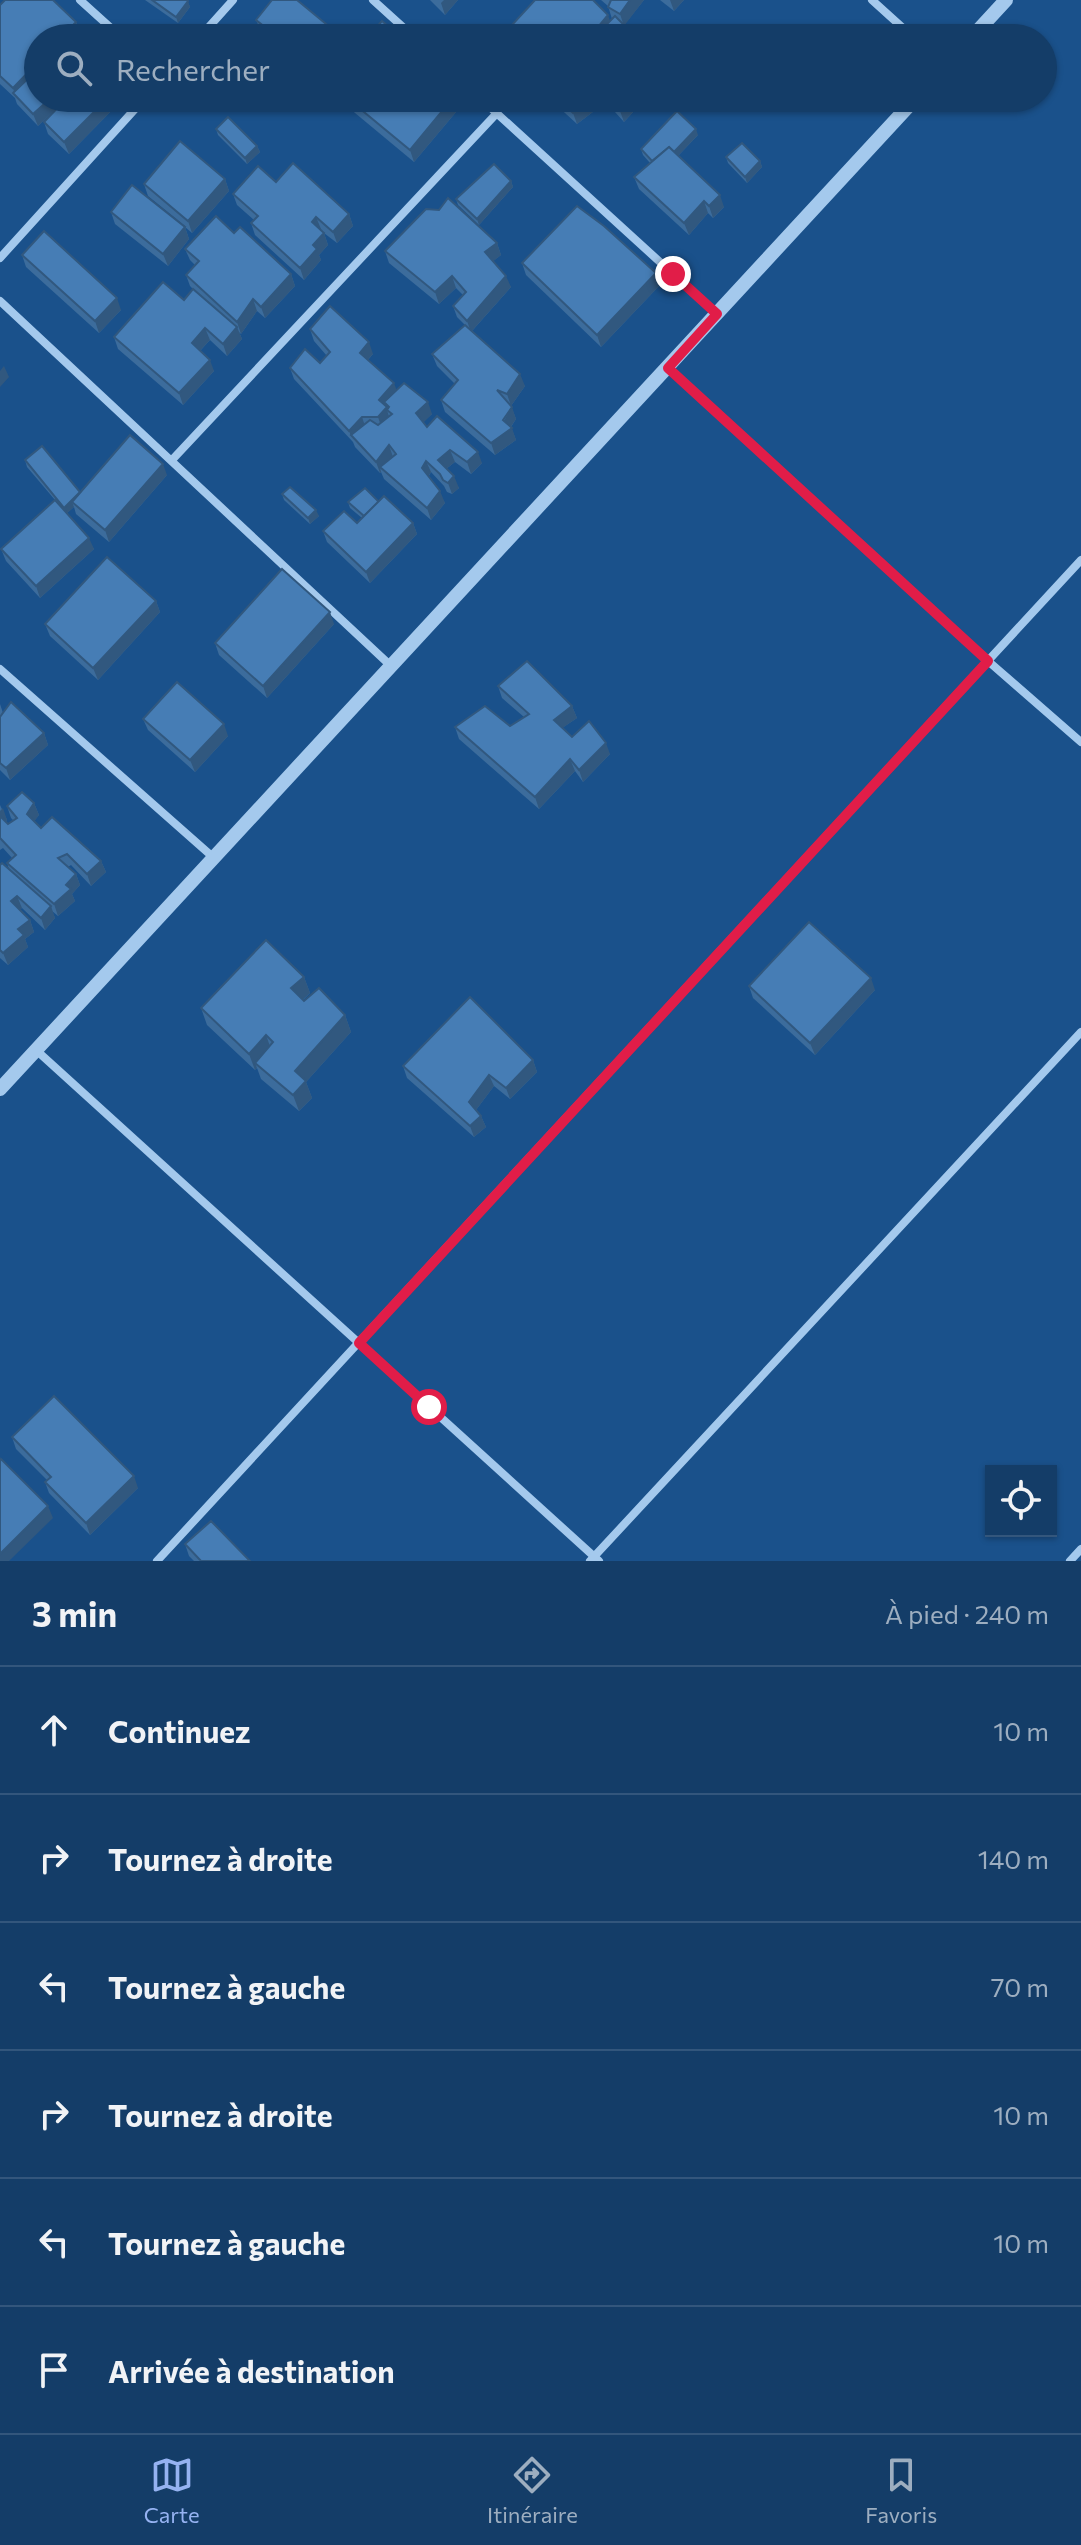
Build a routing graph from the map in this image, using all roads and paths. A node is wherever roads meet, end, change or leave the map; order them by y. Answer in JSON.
{"nodes":[{"id":1,"x":80,"y":0,"type":"edge"},
{"id":2,"x":233,"y":0,"type":"edge"},
{"id":3,"x":373,"y":0,"type":"edge"},
{"id":4,"x":872,"y":0,"type":"edge"},
{"id":5,"x":1006,"y":0,"type":"edge"},
{"id":6,"x":107,"y":24,"type":"edge"},
{"id":7,"x":212,"y":24,"type":"edge"},
{"id":8,"x":400,"y":24,"type":"edge"},
{"id":9,"x":899,"y":24,"type":"edge"},
{"id":10,"x":984,"y":24,"type":"edge"},
{"id":11,"x":132,"y":112,"type":"edge"},
{"id":12,"x":903,"y":112,"type":"edge"},
{"id":13,"x":497,"y":113,"type":"joint"},
{"id":14,"x":0,"y":258,"type":"edge"},
{"id":15,"x":0,"y":301,"type":"edge"},
{"id":16,"x":717,"y":314,"type":"junction"},
{"id":17,"x":668,"y":368,"type":"junction"},
{"id":18,"x":172,"y":460,"type":"junction"},
{"id":19,"x":1081,"y":560,"type":"edge"},
{"id":20,"x":988,"y":661,"type":"junction"},
{"id":21,"x":391,"y":666,"type":"junction"},
{"id":22,"x":0,"y":669,"type":"edge"},
{"id":23,"x":1081,"y":742,"type":"edge"},
{"id":24,"x":214,"y":858,"type":"junction"},
{"id":25,"x":1081,"y":1032,"type":"edge"},
{"id":26,"x":36,"y":1050,"type":"junction"},
{"id":27,"x":0,"y":1089,"type":"edge"},
{"id":28,"x":359,"y":1343,"type":"junction"},
{"id":29,"x":1081,"y":1549,"type":"edge"},
{"id":30,"x":595,"y":1560,"type":"edge"},
{"id":31,"x":1074,"y":1560,"type":"edge"},
{"id":32,"x":157,"y":1561,"type":"edge"}],
"edges":[{"from":1,"to":6,"type":"street"},
{"from":2,"to":7,"type":"street"},
{"from":3,"to":8,"type":"street"},
{"from":4,"to":9,"type":"street"},
{"from":5,"to":10,"type":"street"},
{"from":11,"to":14,"type":"street"},
{"from":12,"to":16,"type":"street"},
{"from":13,"to":16,"type":"street"},
{"from":13,"to":18,"type":"street"},
{"from":15,"to":18,"type":"street"},
{"from":16,"to":17,"type":"street"},
{"from":17,"to":20,"type":"street"},
{"from":17,"to":21,"type":"street"},
{"from":18,"to":21,"type":"street"},
{"from":19,"to":20,"type":"street"},
{"from":20,"to":23,"type":"street"},
{"from":20,"to":28,"type":"street"},
{"from":21,"to":24,"type":"street"},
{"from":22,"to":24,"type":"street"},
{"from":24,"to":26,"type":"street"},
{"from":25,"to":30,"type":"street"},
{"from":26,"to":27,"type":"street"},
{"from":26,"to":28,"type":"street"},
{"from":28,"to":30,"type":"street"},
{"from":28,"to":32,"type":"street"},
{"from":29,"to":31,"type":"street"}]}
